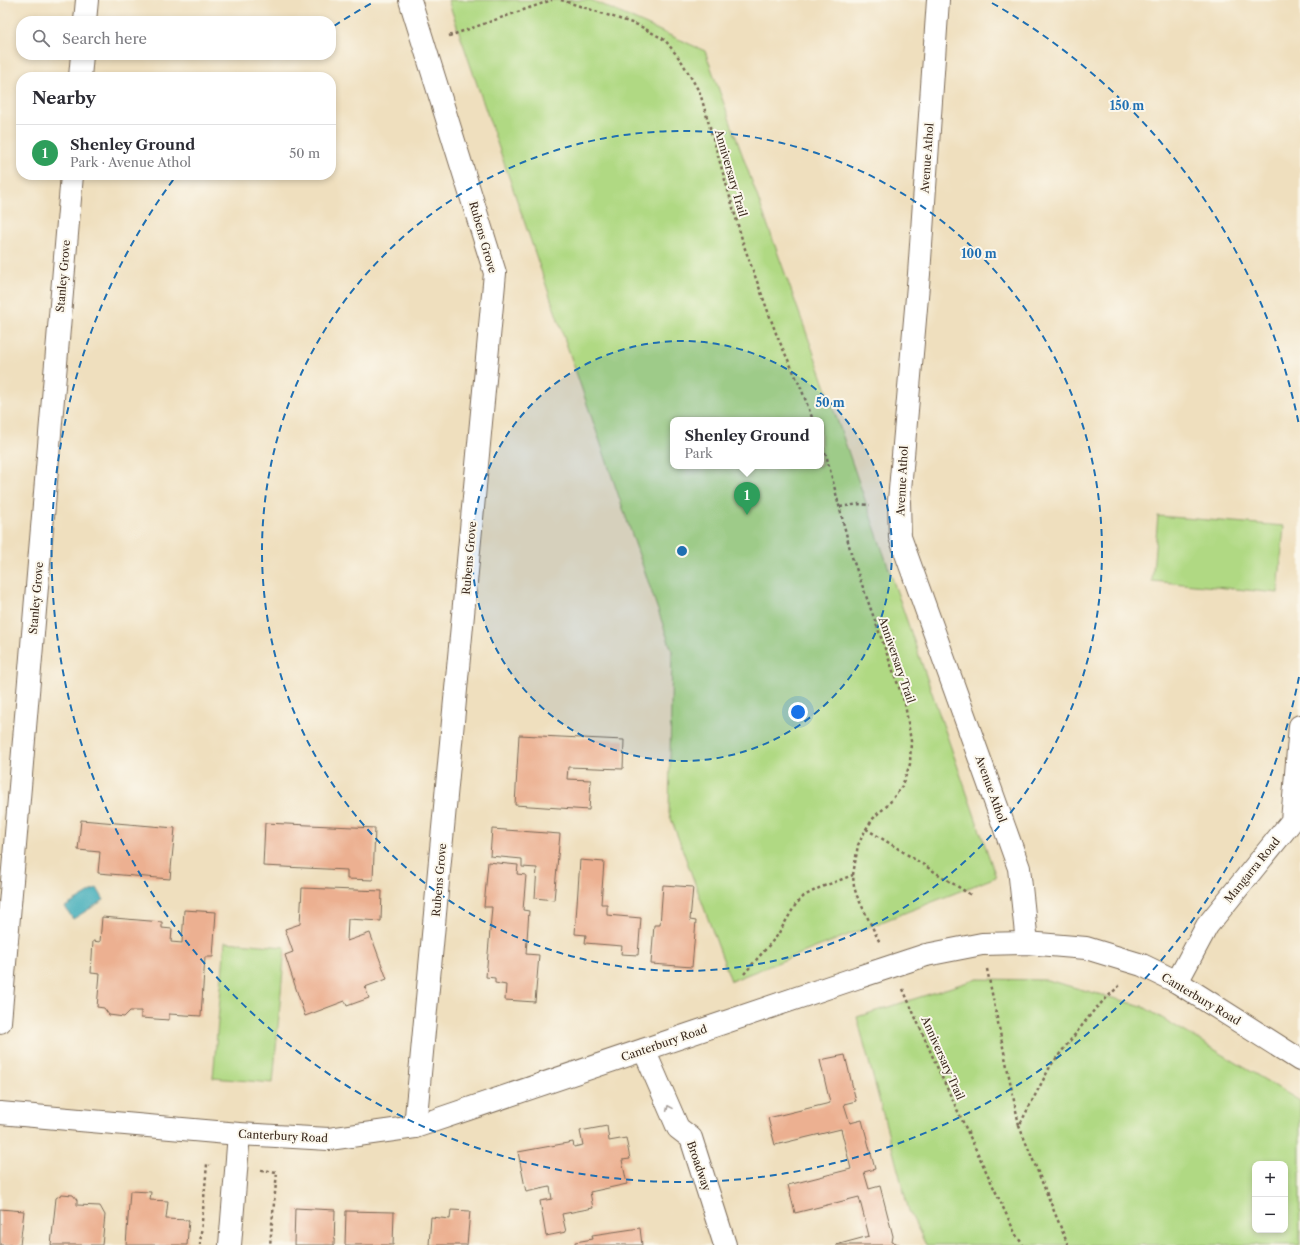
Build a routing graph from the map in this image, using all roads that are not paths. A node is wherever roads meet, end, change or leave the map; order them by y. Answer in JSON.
{"nodes":[{"id":1,"x":87,"y":0,"type":"edge"},
{"id":2,"x":410,"y":0,"type":"edge"},
{"id":3,"x":938,"y":0,"type":"edge"},
{"id":4,"x":85,"y":16,"type":"edge"},
{"id":5,"x":82,"y":60,"type":"edge"},
{"id":6,"x":80,"y":72,"type":"edge"},
{"id":7,"x":72,"y":180,"type":"edge"},
{"id":8,"x":1300,"y":726,"type":"edge"},
{"id":9,"x":1027,"y":943,"type":"junction"},
{"id":10,"x":1177,"y":982,"type":"junction"},
{"id":11,"x":0,"y":1022,"type":"edge"},
{"id":12,"x":644,"y":1050,"type":"junction"},
{"id":13,"x":1300,"y":1060,"type":"edge"},
{"id":14,"x":0,"y":1113,"type":"edge"},
{"id":15,"x":415,"y":1127,"type":"junction"},
{"id":16,"x":239,"y":1134,"type":"junction"},
{"id":17,"x":230,"y":1245,"type":"edge"},
{"id":18,"x":725,"y":1245,"type":"edge"}],
"edges":[{"from":1,"to":4,"type":"street"},
{"from":2,"to":15,"type":"street","name":"Rubens Grove"},
{"from":3,"to":9,"type":"street","name":"Avenue Athol"},
{"from":5,"to":6,"type":"street"},
{"from":7,"to":11,"type":"street","name":"Stanley Grove"},
{"from":8,"to":10,"type":"street","name":"Mangarra Road"},
{"from":9,"to":10,"type":"street","name":"Canterbury Road"},
{"from":9,"to":12,"type":"street","name":"Canterbury Road","bridge":true},
{"from":10,"to":13,"type":"street","name":"Canterbury Road"},
{"from":12,"to":15,"type":"street","name":"Canterbury Road"},
{"from":18,"to":12,"type":"street","name":"Broadway","one_way":true},
{"from":14,"to":16,"type":"street","name":"Canterbury Road"},
{"from":15,"to":16,"type":"street","name":"Canterbury Road"},
{"from":16,"to":17,"type":"street"}]}
